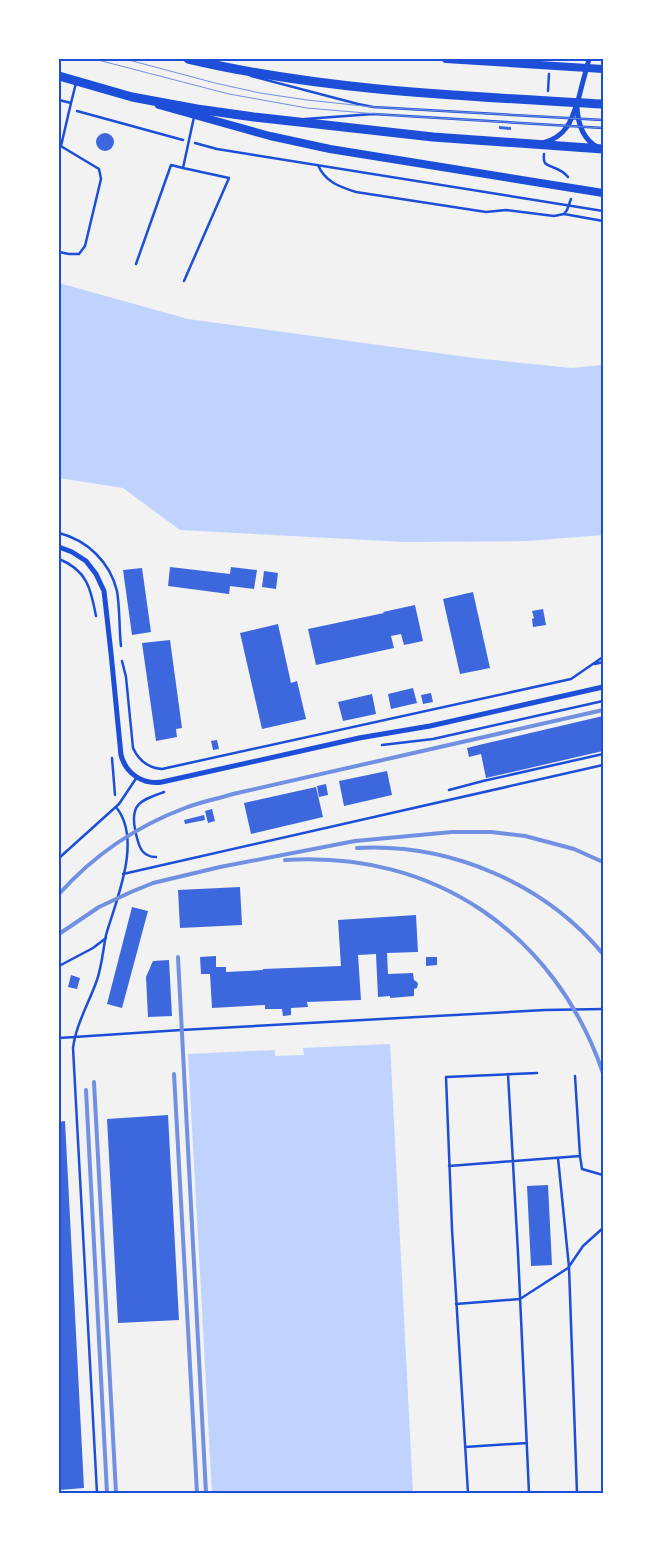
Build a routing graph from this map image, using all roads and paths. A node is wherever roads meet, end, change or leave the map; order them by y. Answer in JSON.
{"nodes":[{"id":1,"x":188,"y":59,"type":"edge"},
{"id":2,"x":446,"y":59,"type":"edge"},
{"id":3,"x":589,"y":59,"type":"edge"},
{"id":4,"x":603,"y":69,"type":"edge"},
{"id":5,"x":59,"y":76,"type":"edge"},
{"id":6,"x":77,"y":81,"type":"junction"},
{"id":7,"x":132,"y":97,"type":"junction"},
{"id":8,"x":59,"y":100,"type":"edge"},
{"id":9,"x":577,"y":102,"type":"junction"},
{"id":10,"x":71,"y":103,"type":"junction"},
{"id":11,"x":603,"y":104,"type":"edge"},
{"id":12,"x":195,"y":116,"type":"junction"},
{"id":13,"x":575,"y":118,"type":"junction"},
{"id":14,"x":274,"y":120,"type":"junction"},
{"id":15,"x":603,"y":120,"type":"edge"},
{"id":16,"x":568,"y":126,"type":"junction"},
{"id":17,"x":581,"y":127,"type":"junction"},
{"id":18,"x":603,"y":128,"type":"edge"},
{"id":19,"x":534,"y":144,"type":"junction"},
{"id":20,"x":60,"y":145,"type":"edge"},
{"id":21,"x":602,"y":149,"type":"edge"},
{"id":22,"x":544,"y":154,"type":"dead end"},
{"id":23,"x":183,"y":168,"type":"junction"},
{"id":24,"x":571,"y":181,"type":"dead end"},
{"id":25,"x":603,"y":193,"type":"edge"},
{"id":26,"x":572,"y":194,"type":"dead end"},
{"id":27,"x":603,"y":211,"type":"edge"},
{"id":28,"x":564,"y":214,"type":"junction"},
{"id":29,"x":603,"y":221,"type":"edge"},
{"id":30,"x":59,"y":252,"type":"edge"},
{"id":31,"x":136,"y":264,"type":"dead end"},
{"id":32,"x":184,"y":281,"type":"dead end"},
{"id":33,"x":59,"y":534,"type":"edge"},
{"id":34,"x":59,"y":546,"type":"edge"},
{"id":35,"x":59,"y":559,"type":"edge"},
{"id":36,"x":97,"y":622,"type":"dead end"},
{"id":37,"x":603,"y":657,"type":"edge"},
{"id":38,"x":603,"y":662,"type":"edge"},
{"id":39,"x":593,"y":664,"type":"junction"},
{"id":40,"x":566,"y":680,"type":"junction"},
{"id":41,"x":567,"y":685,"type":"dead end"},
{"id":42,"x":603,"y":687,"type":"edge"},
{"id":43,"x":603,"y":701,"type":"edge"},
{"id":44,"x":380,"y":745,"type":"dead end"},
{"id":45,"x":111,"y":752,"type":"dead end"},
{"id":46,"x":603,"y":754,"type":"edge"},
{"id":47,"x":603,"y":765,"type":"edge"},
{"id":48,"x":137,"y":777,"type":"junction"},
{"id":49,"x":169,"y":791,"type":"dead end"},
{"id":50,"x":445,"y":792,"type":"dead end"},
{"id":51,"x":116,"y":807,"type":"junction"},
{"id":52,"x":161,"y":856,"type":"dead end"},
{"id":53,"x":59,"y":858,"type":"edge"},
{"id":54,"x":124,"y":874,"type":"junction"},
{"id":55,"x":106,"y":938,"type":"junction"},
{"id":56,"x":59,"y":966,"type":"edge"},
{"id":57,"x":603,"y":1009,"type":"edge"},
{"id":58,"x":74,"y":1036,"type":"junction"},
{"id":59,"x":59,"y":1038,"type":"edge"},
{"id":60,"x":537,"y":1073,"type":"dead end"},
{"id":61,"x":508,"y":1074,"type":"junction"},
{"id":62,"x":575,"y":1076,"type":"dead end"},
{"id":63,"x":580,"y":1156,"type":"junction"},
{"id":64,"x":558,"y":1158,"type":"junction"},
{"id":65,"x":513,"y":1161,"type":"junction"},
{"id":66,"x":450,"y":1166,"type":"junction"},
{"id":67,"x":603,"y":1175,"type":"edge"},
{"id":68,"x":603,"y":1228,"type":"edge"},
{"id":69,"x":569,"y":1267,"type":"junction"},
{"id":70,"x":520,"y":1299,"type":"junction"},
{"id":71,"x":456,"y":1304,"type":"junction"},
{"id":72,"x":527,"y":1443,"type":"junction"},
{"id":73,"x":465,"y":1447,"type":"junction"},
{"id":74,"x":97,"y":1493,"type":"edge"},
{"id":75,"x":468,"y":1493,"type":"edge"},
{"id":76,"x":529,"y":1493,"type":"edge"},
{"id":77,"x":577,"y":1493,"type":"edge"}],
"edges":[{"from":1,"to":9,"type":"main road"},
{"from":1,"to":13,"type":"lane"},
{"from":2,"to":4,"type":"main road"},
{"from":3,"to":9,"type":"street"},
{"from":5,"to":6,"type":"main road"},
{"from":6,"to":7,"type":"main road"},
{"from":6,"to":10,"type":"lane"},
{"from":7,"to":12,"type":"main road"},
{"from":7,"to":14,"type":"main road"},
{"from":8,"to":10,"type":"lane"},
{"from":9,"to":11,"type":"main road"},
{"from":9,"to":13,"type":"street"},
{"from":10,"to":20,"type":"lane"},
{"from":12,"to":23,"type":"lane"},
{"from":12,"to":25,"type":"main road"},
{"from":13,"to":15,"type":"lane"},
{"from":13,"to":16,"type":"street"},
{"from":13,"to":17,"type":"street"},
{"from":14,"to":16,"type":"lane"},
{"from":14,"to":19,"type":"main road"},
{"from":16,"to":17,"type":"lane"},
{"from":16,"to":19,"type":"street"},
{"from":17,"to":18,"type":"lane"},
{"from":17,"to":21,"type":"street"},
{"from":19,"to":21,"type":"main road"},
{"from":20,"to":30,"type":"lane"},
{"from":22,"to":24,"type":"path"},
{"from":23,"to":31,"type":"lane"},
{"from":23,"to":32,"type":"lane"},
{"from":26,"to":28,"type":"path"},
{"from":27,"to":28,"type":"path"},
{"from":28,"to":29,"type":"path"},
{"from":33,"to":40,"type":"path"},
{"from":34,"to":48,"type":"street"},
{"from":35,"to":36,"type":"path"},
{"from":37,"to":39,"type":"path"},
{"from":38,"to":39,"type":"path"},
{"from":39,"to":40,"type":"path"},
{"from":40,"to":41,"type":"path"},
{"from":42,"to":48,"type":"street"},
{"from":43,"to":44,"type":"path"},
{"from":45,"to":51,"type":"path"},
{"from":46,"to":50,"type":"path"},
{"from":47,"to":54,"type":"lane"},
{"from":48,"to":51,"type":"lane"},
{"from":49,"to":52,"type":"path"},
{"from":51,"to":53,"type":"lane"},
{"from":51,"to":54,"type":"lane"},
{"from":54,"to":55,"type":"lane"},
{"from":55,"to":56,"type":"lane"},
{"from":55,"to":58,"type":"lane"},
{"from":57,"to":58,"type":"lane"},
{"from":58,"to":59,"type":"lane"},
{"from":58,"to":74,"type":"lane"},
{"from":60,"to":61,"type":"lane"},
{"from":61,"to":65,"type":"lane"},
{"from":61,"to":66,"type":"lane"},
{"from":62,"to":63,"type":"lane"},
{"from":63,"to":64,"type":"lane"},
{"from":63,"to":67,"type":"lane"},
{"from":64,"to":65,"type":"lane"},
{"from":64,"to":69,"type":"lane"},
{"from":65,"to":66,"type":"lane"},
{"from":65,"to":70,"type":"lane"},
{"from":66,"to":71,"type":"lane"},
{"from":68,"to":69,"type":"lane"},
{"from":69,"to":70,"type":"lane"},
{"from":69,"to":77,"type":"lane"},
{"from":70,"to":71,"type":"lane"},
{"from":70,"to":72,"type":"lane"},
{"from":71,"to":73,"type":"lane"},
{"from":72,"to":73,"type":"lane"},
{"from":72,"to":76,"type":"lane"},
{"from":73,"to":75,"type":"lane"}]}
